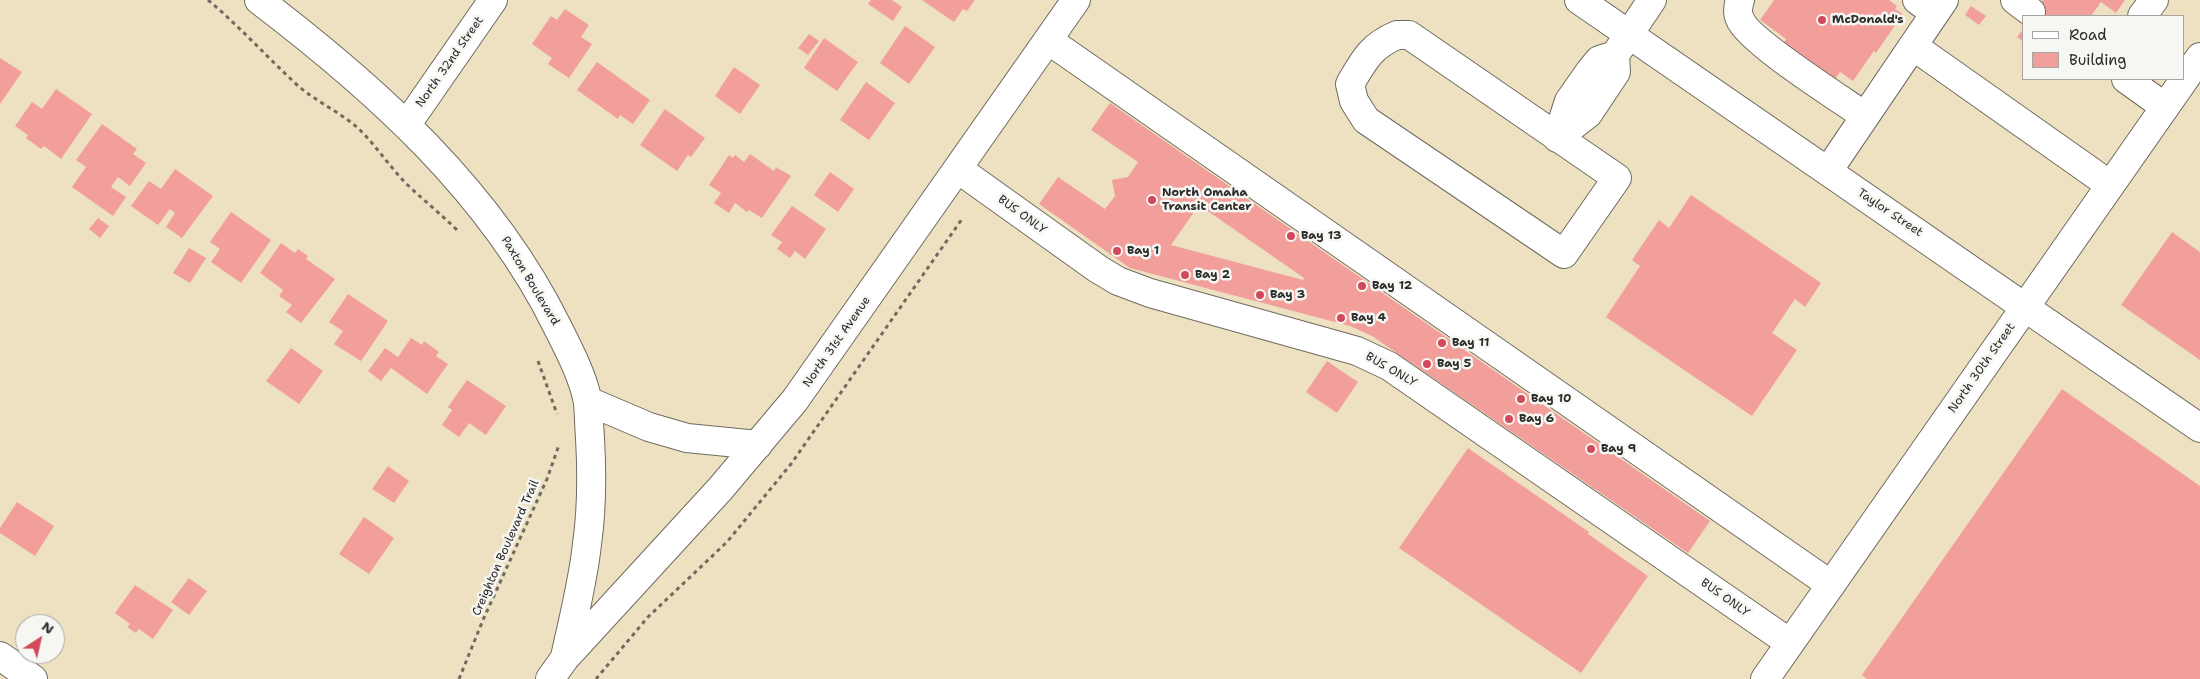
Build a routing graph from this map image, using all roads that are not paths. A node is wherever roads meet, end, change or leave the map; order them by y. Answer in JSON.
{"nodes":[{"id":1,"x":259,"y":0,"type":"edge"},
{"id":2,"x":493,"y":0,"type":"edge"},
{"id":3,"x":1076,"y":0,"type":"edge"},
{"id":4,"x":1579,"y":0,"type":"edge"},
{"id":5,"x":1652,"y":0,"type":"edge"},
{"id":6,"x":1740,"y":0,"type":"edge"},
{"id":7,"x":2154,"y":0,"type":"edge"},
{"id":8,"x":1932,"y":4,"type":"edge"},
{"id":9,"x":2143,"y":15,"type":"edge"},
{"id":10,"x":1048,"y":40,"type":"junction"},
{"id":11,"x":1621,"y":44,"type":"junction"},
{"id":12,"x":1913,"y":46,"type":"junction"},
{"id":13,"x":2200,"y":57,"type":"edge"},
{"id":14,"x":2185,"y":78,"type":"edge"},
{"id":15,"x":2127,"y":80,"type":"edge"},
{"id":16,"x":2184,"y":80,"type":"edge"},
{"id":17,"x":2165,"y":107,"type":"junction"},
{"id":18,"x":1865,"y":116,"type":"junction"},
{"id":19,"x":407,"y":124,"type":"junction"},
{"id":20,"x":1557,"y":138,"type":"junction"},
{"id":21,"x":958,"y":169,"type":"junction"},
{"id":22,"x":1828,"y":171,"type":"junction"},
{"id":23,"x":2110,"y":185,"type":"junction"},
{"id":24,"x":2025,"y":306,"type":"junction"},
{"id":25,"x":588,"y":402,"type":"junction"},
{"id":26,"x":2200,"y":428,"type":"edge"},
{"id":27,"x":758,"y":444,"type":"junction"},
{"id":28,"x":1831,"y":585,"type":"junction"},
{"id":29,"x":1790,"y":643,"type":"junction"},
{"id":30,"x":0,"y":656,"type":"edge"},
{"id":31,"x":558,"y":669,"type":"edge"},
{"id":32,"x":1767,"y":678,"type":"edge"},
{"id":33,"x":33,"y":679,"type":"edge"}],
"edges":[{"from":1,"to":19,"type":"street","name":"Paxton Boulevard"},
{"from":2,"to":19,"type":"street","name":"North 32nd Street"},
{"from":3,"to":10,"type":"street","name":"North 31st Avenue"},
{"from":4,"to":11,"type":"street","name":"Taylor Street"},
{"from":5,"to":11,"type":"street"},
{"from":6,"to":18,"type":"street"},
{"from":7,"to":9,"type":"street"},
{"from":8,"to":12,"type":"street"},
{"from":10,"to":21,"type":"street","name":"North 31st Avenue"},
{"from":10,"to":28,"type":"street"},
{"from":11,"to":20,"type":"street"},
{"from":11,"to":22,"type":"street","name":"Taylor Street"},
{"from":12,"to":18,"type":"street"},
{"from":12,"to":23,"type":"street"},
{"from":13,"to":14,"type":"street","name":"North 30th Street"},
{"from":15,"to":17,"type":"street"},
{"from":16,"to":17,"type":"street","name":"North 30th Street"},
{"from":17,"to":23,"type":"street","name":"North 30th Street"},
{"from":18,"to":22,"type":"street"},
{"from":19,"to":25,"type":"street","name":"Paxton Boulevard"},
{"from":20,"to":20,"type":"street"},
{"from":21,"to":27,"type":"street","name":"North 31st Avenue"},
{"from":21,"to":29,"type":"street","name":"BUS ONLY"},
{"from":22,"to":24,"type":"street","name":"Taylor Street"},
{"from":23,"to":24,"type":"street","name":"North 30th Street"},
{"from":24,"to":26,"type":"street","name":"Taylor Street"},
{"from":24,"to":28,"type":"street","name":"North 30th Street"},
{"from":25,"to":27,"type":"street"},
{"from":25,"to":31,"type":"street","name":"Paxton Boulevard"},
{"from":27,"to":31,"type":"street","name":"North 31st Avenue"},
{"from":28,"to":29,"type":"street","name":"North 30th Street"},
{"from":29,"to":32,"type":"street","name":"North 30th Street"},
{"from":30,"to":33,"type":"street"}]}
